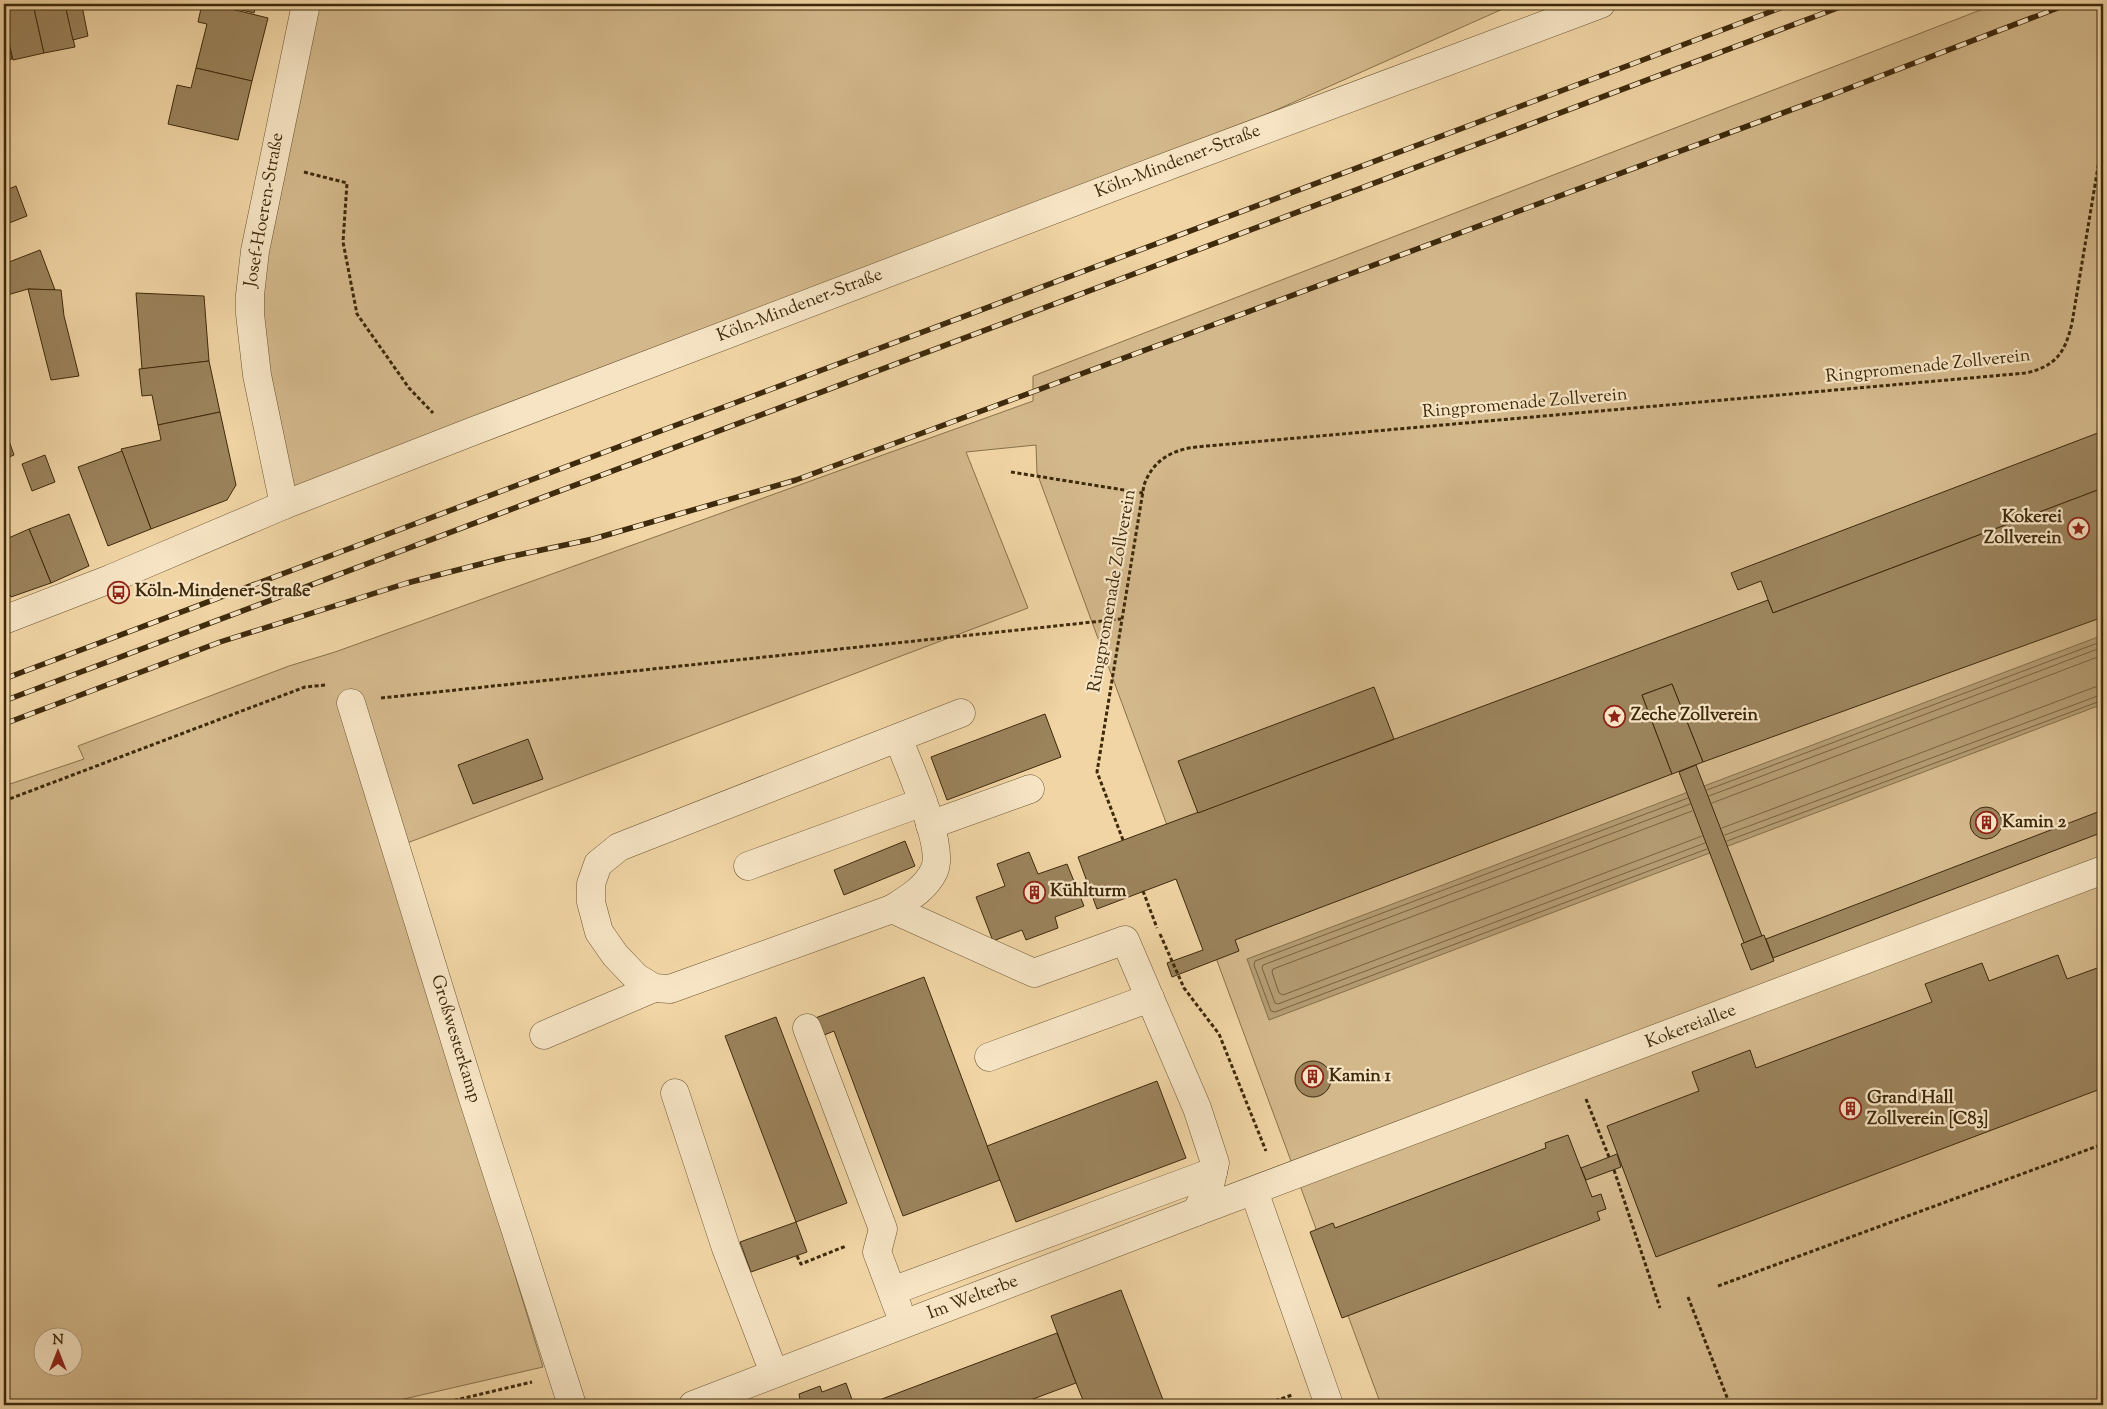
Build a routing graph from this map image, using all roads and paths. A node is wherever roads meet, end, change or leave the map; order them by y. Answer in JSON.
{"nodes":[{"id":1,"x":306,"y":4,"type":"edge"},
{"id":2,"x":1600,"y":4,"type":"edge"},
{"id":3,"x":2103,"y":137,"type":"edge"},
{"id":4,"x":272,"y":163,"type":"junction"},
{"id":5,"x":456,"y":438,"type":"junction"},
{"id":6,"x":1011,"y":472,"type":"dead end"},
{"id":7,"x":1143,"y":493,"type":"junction"},
{"id":8,"x":284,"y":505,"type":"junction"},
{"id":9,"x":1121,"y":619,"type":"junction"},
{"id":10,"x":4,"y":620,"type":"edge"},
{"id":11,"x":351,"y":703,"type":"junction"},
{"id":12,"x":962,"y":713,"type":"dead end"},
{"id":13,"x":898,"y":738,"type":"junction"},
{"id":14,"x":1030,"y":789,"type":"dead end"},
{"id":15,"x":4,"y":800,"type":"edge"},
{"id":16,"x":926,"y":813,"type":"junction"},
{"id":17,"x":1123,"y":840,"type":"dead end"},
{"id":18,"x":748,"y":866,"type":"dead end"},
{"id":19,"x":2103,"y":870,"type":"edge"},
{"id":20,"x":1143,"y":891,"type":"dead end"},
{"id":21,"x":892,"y":909,"type":"junction"},
{"id":22,"x":654,"y":988,"type":"junction"},
{"id":23,"x":1150,"y":998,"type":"junction"},
{"id":24,"x":807,"y":1028,"type":"dead end"},
{"id":25,"x":544,"y":1035,"type":"dead end"},
{"id":26,"x":989,"y":1057,"type":"dead end"},
{"id":27,"x":1576,"y":1070,"type":"junction"},
{"id":28,"x":675,"y":1093,"type":"dead end"},
{"id":29,"x":2103,"y":1144,"type":"edge"},
{"id":30,"x":1609,"y":1157,"type":"dead end"},
{"id":31,"x":1614,"y":1170,"type":"dead end"},
{"id":32,"x":1213,"y":1172,"type":"junction"},
{"id":33,"x":1266,"y":1186,"type":"junction"},
{"id":34,"x":1196,"y":1212,"type":"junction"},
{"id":35,"x":878,"y":1247,"type":"junction"},
{"id":36,"x":796,"y":1256,"type":"dead end"},
{"id":37,"x":1718,"y":1286,"type":"dead end"},
{"id":38,"x":892,"y":1291,"type":"junction"},
{"id":39,"x":1688,"y":1297,"type":"dead end"},
{"id":40,"x":1660,"y":1308,"type":"dead end"},
{"id":41,"x":904,"y":1324,"type":"junction"},
{"id":42,"x":774,"y":1373,"type":"junction"},
{"id":43,"x":563,"y":1375,"type":"junction"},
{"id":44,"x":435,"y":1405,"type":"edge"},
{"id":45,"x":572,"y":1405,"type":"edge"},
{"id":46,"x":693,"y":1405,"type":"edge"},
{"id":47,"x":1329,"y":1405,"type":"edge"},
{"id":48,"x":1730,"y":1405,"type":"edge"}],
"edges":[{"from":1,"to":4,"type":"street","name":"Josef-Hoeren-Straße"},
{"from":2,"to":5,"type":"street","name":"Köln-Mindener-Straße"},
{"from":3,"to":7,"type":"path","name":"Ringpromenade Zollverein"},
{"from":4,"to":5,"type":"path"},
{"from":4,"to":8,"type":"street","name":"Josef-Hoeren-Straße"},
{"from":5,"to":8,"type":"street","name":"Köln-Mindener-Straße"},
{"from":6,"to":7,"type":"path"},
{"from":7,"to":9,"type":"path","name":"Ringpromenade Zollverein"},
{"from":8,"to":10,"type":"street","name":"Köln-Mindener-Straße"},
{"from":9,"to":11,"type":"path"},
{"from":9,"to":17,"type":"path","name":"Ringpromenade Zollverein"},
{"from":11,"to":15,"type":"path"},
{"from":11,"to":43,"type":"street","name":"Großwesterkamp"},
{"from":12,"to":13,"type":"street"},
{"from":13,"to":16,"type":"street"},
{"from":13,"to":22,"type":"street"},
{"from":14,"to":16,"type":"street"},
{"from":16,"to":18,"type":"street"},
{"from":16,"to":21,"type":"street"},
{"from":19,"to":27,"type":"street","name":"Kokereiallee"},
{"from":20,"to":33,"type":"path"},
{"from":21,"to":22,"type":"street"},
{"from":21,"to":23,"type":"street"},
{"from":22,"to":25,"type":"street"},
{"from":23,"to":26,"type":"street"},
{"from":23,"to":32,"type":"street"},
{"from":24,"to":35,"type":"street"},
{"from":27,"to":30,"type":"path"},
{"from":27,"to":33,"type":"street","name":"Kokereiallee"},
{"from":28,"to":42,"type":"street"},
{"from":29,"to":37,"type":"path"},
{"from":31,"to":40,"type":"path"},
{"from":32,"to":34,"type":"street"},
{"from":32,"to":38,"type":"street"},
{"from":33,"to":34,"type":"street","name":"Im Welterbe"},
{"from":33,"to":47,"type":"street"},
{"from":34,"to":41,"type":"street","name":"Im Welterbe"},
{"from":35,"to":36,"type":"path"},
{"from":35,"to":38,"type":"street"},
{"from":38,"to":41,"type":"street"},
{"from":39,"to":48,"type":"path"},
{"from":41,"to":42,"type":"street","name":"Im Welterbe"},
{"from":42,"to":46,"type":"street","name":"Im Welterbe"},
{"from":43,"to":44,"type":"path"},
{"from":43,"to":45,"type":"street","name":"Großwesterkamp"}]}
